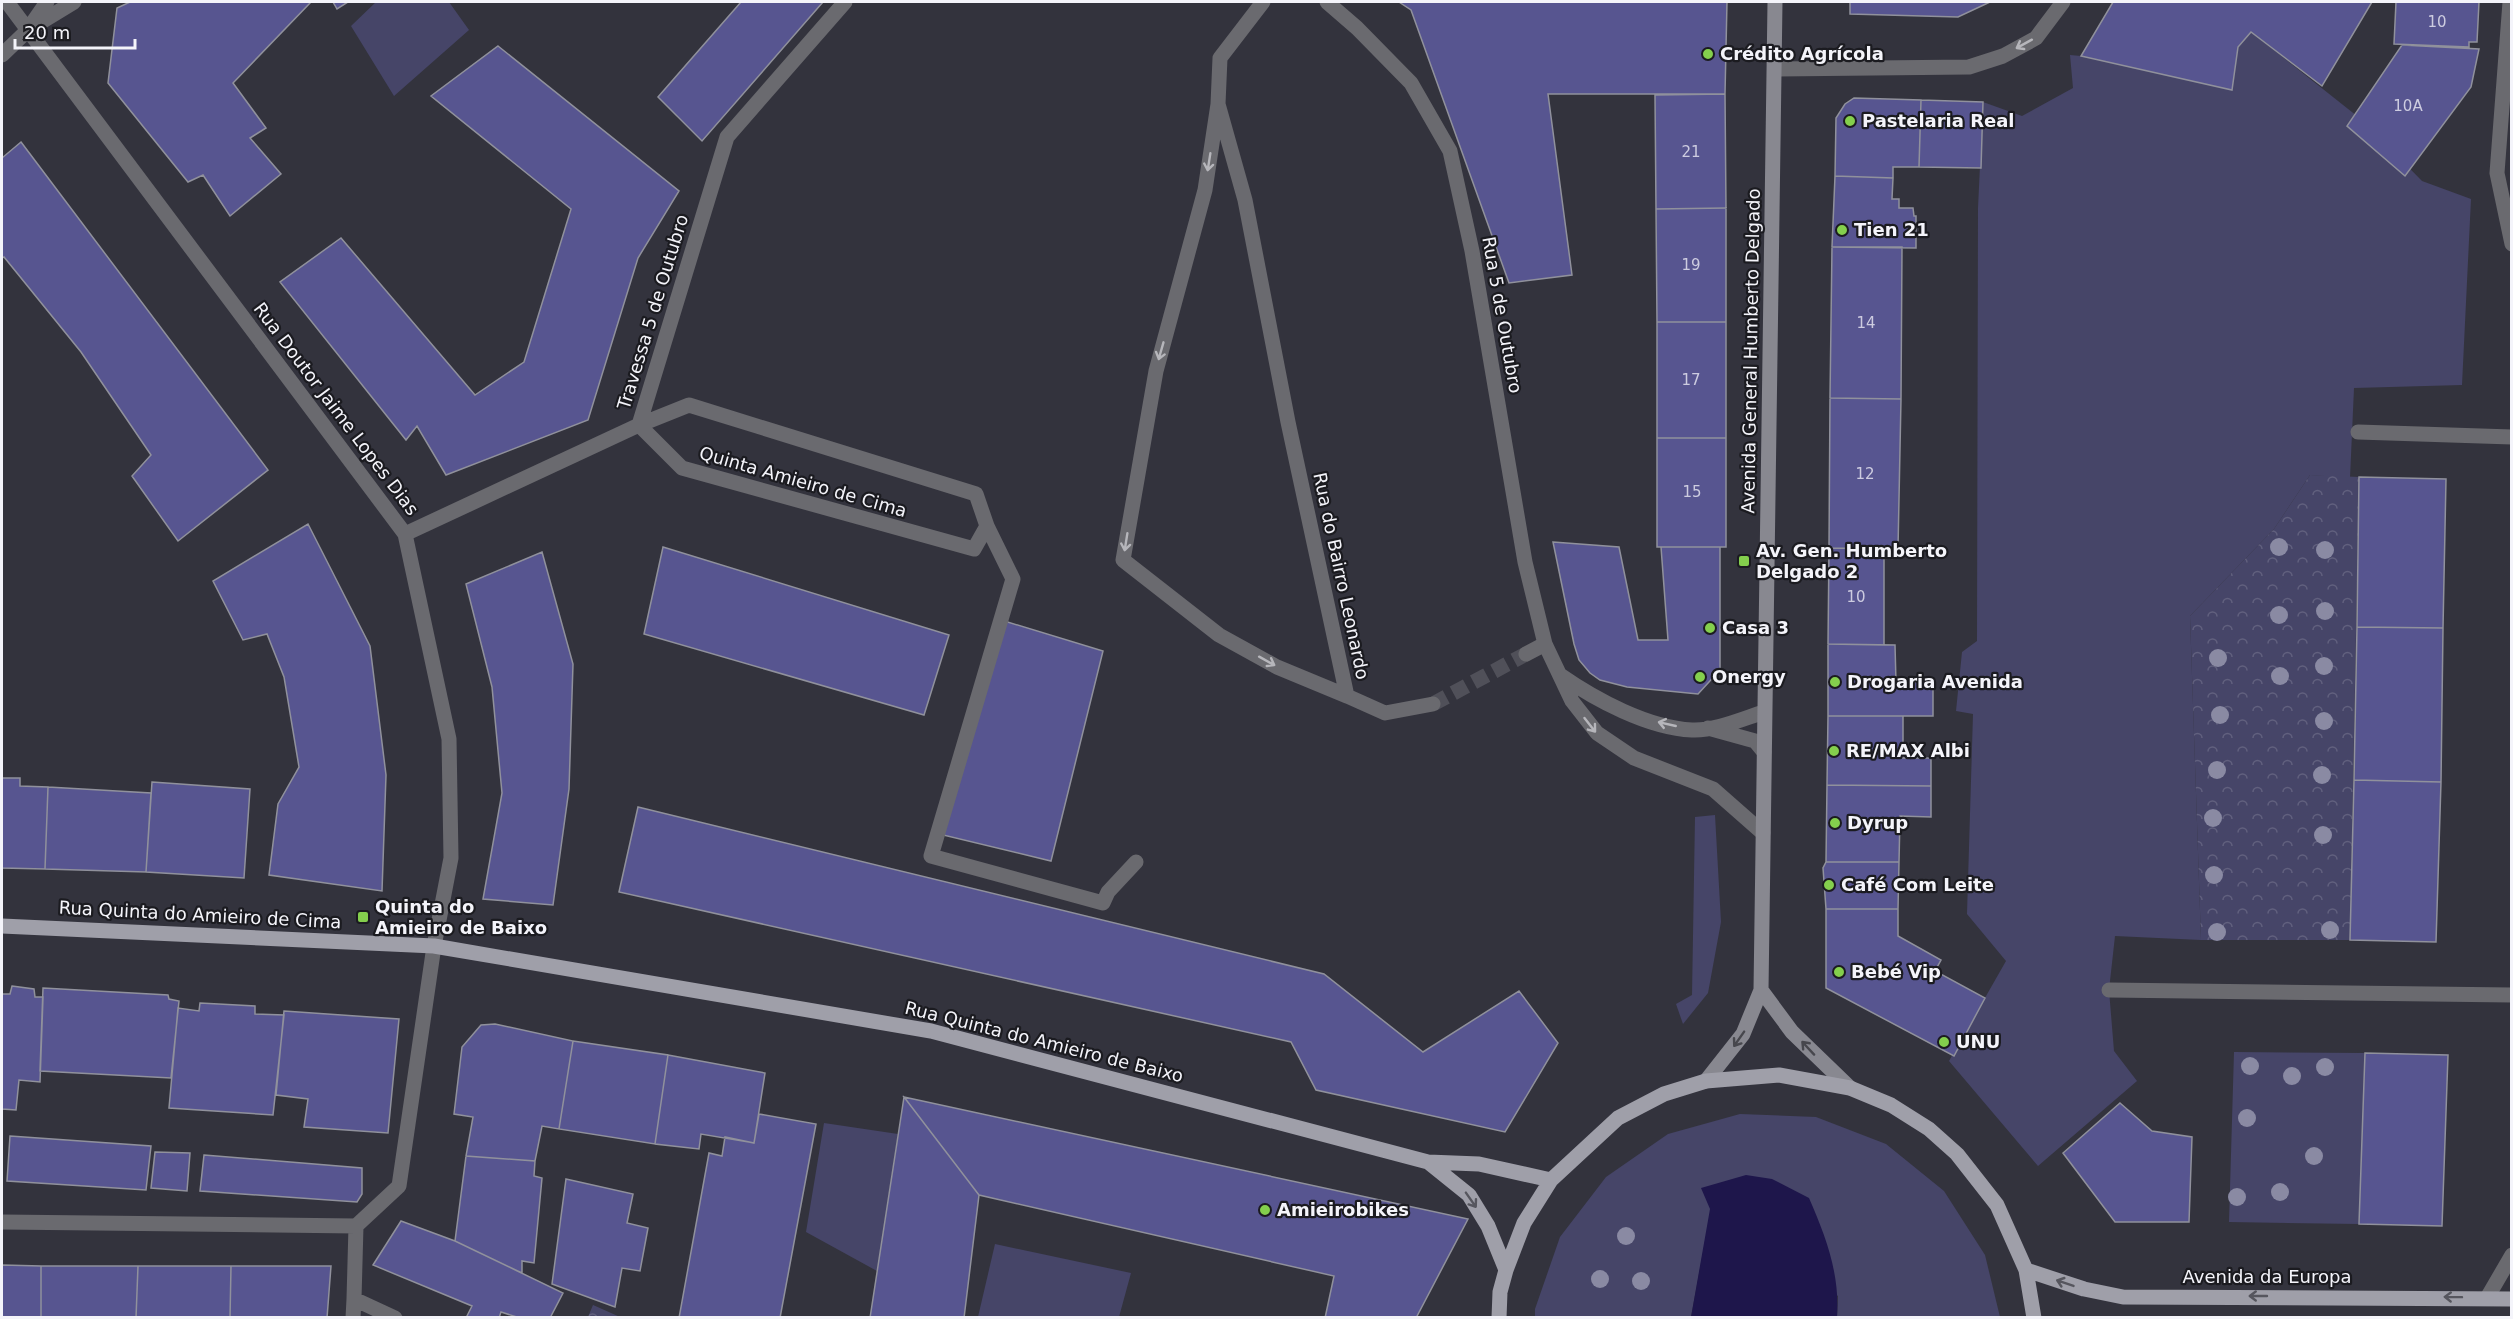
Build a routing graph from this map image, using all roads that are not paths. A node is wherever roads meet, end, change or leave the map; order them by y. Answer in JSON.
{"nodes":[{"id":1,"x":7,"y":2,"type":"edge"},
{"id":2,"x":47,"y":2,"type":"edge"},
{"id":3,"x":74,"y":2,"type":"edge"},
{"id":4,"x":846,"y":2,"type":"edge"},
{"id":5,"x":1263,"y":2,"type":"edge"},
{"id":6,"x":1327,"y":2,"type":"edge"},
{"id":7,"x":1775,"y":2,"type":"edge"},
{"id":8,"x":2063,"y":2,"type":"edge"},
{"id":9,"x":2510,"y":2,"type":"edge"},
{"id":10,"x":28,"y":30,"type":"junction"},
{"id":11,"x":2,"y":55,"type":"edge"},
{"id":12,"x":1775,"y":69,"type":"junction"},
{"id":13,"x":1218,"y":104,"type":"junction"},
{"id":14,"x":2511,"y":244,"type":"edge"},
{"id":15,"x":639,"y":425,"type":"junction"},
{"id":16,"x":2358,"y":432,"type":"dead end"},
{"id":17,"x":2511,"y":437,"type":"edge"},
{"id":18,"x":987,"y":526,"type":"junction"},
{"id":19,"x":405,"y":534,"type":"junction"},
{"id":20,"x":1545,"y":644,"type":"junction"},
{"id":21,"x":1526,"y":654,"type":"tunnel mouth"},
{"id":22,"x":1560,"y":675,"type":"junction"},
{"id":23,"x":1347,"y":696,"type":"junction"},
{"id":24,"x":1433,"y":704,"type":"tunnel mouth"},
{"id":25,"x":1764,"y":712,"type":"junction"},
{"id":26,"x":1704,"y":728,"type":"junction"},
{"id":27,"x":1764,"y":752,"type":"junction"},
{"id":28,"x":1763,"y":833,"type":"junction"},
{"id":29,"x":1137,"y":862,"type":"dead end"},
{"id":30,"x":2,"y":926,"type":"edge"},
{"id":31,"x":434,"y":946,"type":"junction"},
{"id":32,"x":1761,"y":990,"type":"junction"},
{"id":33,"x":2109,"y":990,"type":"dead end"},
{"id":34,"x":2511,"y":995,"type":"edge"},
{"id":35,"x":1706,"y":1081,"type":"junction"},
{"id":36,"x":1851,"y":1088,"type":"junction"},
{"id":37,"x":1428,"y":1162,"type":"junction"},
{"id":38,"x":1551,"y":1180,"type":"junction"},
{"id":39,"x":2,"y":1222,"type":"edge"},
{"id":40,"x":356,"y":1226,"type":"junction"},
{"id":41,"x":2511,"y":1255,"type":"edge"},
{"id":42,"x":1506,"y":1270,"type":"junction"},
{"id":43,"x":2026,"y":1270,"type":"junction"},
{"id":44,"x":2487,"y":1298,"type":"junction"},
{"id":45,"x":354,"y":1299,"type":"junction"},
{"id":46,"x":2511,"y":1299,"type":"edge"},
{"id":47,"x":353,"y":1317,"type":"edge"},
{"id":48,"x":395,"y":1317,"type":"edge"},
{"id":49,"x":1499,"y":1317,"type":"edge"},
{"id":50,"x":2034,"y":1317,"type":"edge"}],
"edges":[{"from":1,"to":10,"type":"street","name":"Rua Doutor Jaime Lopes Dias"},
{"from":2,"to":10,"type":"street"},
{"from":3,"to":10,"type":"street"},
{"from":4,"to":15,"type":"street","name":"Travessa 5 de Outubro"},
{"from":5,"to":13,"type":"street"},
{"from":6,"to":20,"type":"street","name":"Rua 5 de Outubro"},
{"from":7,"to":12,"type":"main road","name":"Avenida General Humberto Delgado"},
{"from":8,"to":12,"type":"street","one_way":true},
{"from":9,"to":14,"type":"street"},
{"from":10,"to":11,"type":"street"},
{"from":10,"to":19,"type":"street","name":"Rua Doutor Jaime Lopes Dias"},
{"from":12,"to":25,"type":"main road","name":"Avenida General Humberto Delgado"},
{"from":13,"to":23,"type":"street","name":"Rua do Bairro Leonardo"},
{"from":13,"to":23,"type":"street","name":"Rua do Bairro Leonardo","one_way":true},
{"from":15,"to":18,"type":"street","name":"Quinta Amieiro de Cima"},
{"from":15,"to":18,"type":"street","name":"Quinta Amieiro de Cima"},
{"from":15,"to":19,"type":"street","name":"Travessa 5 de Outubro"},
{"from":16,"to":17,"type":"street"},
{"from":18,"to":29,"type":"street","name":"Quinta Amieiro de Cima"},
{"from":19,"to":31,"type":"street","name":"Rua Doutor Jaime Lopes Dias"},
{"from":20,"to":21,"type":"street"},
{"from":20,"to":22,"type":"street","name":"Rua 5 de Outubro"},
{"from":26,"to":22,"type":"street","name":"Rua 5 de Outubro","one_way":true},
{"from":22,"to":28,"type":"street","name":"Rua 5 de Outubro","one_way":true},
{"from":23,"to":24,"type":"street"},
{"from":25,"to":26,"type":"street","name":"Rua 5 de Outubro"},
{"from":25,"to":27,"type":"main road","name":"Avenida General Humberto Delgado"},
{"from":26,"to":27,"type":"street","name":"Rua 5 de Outubro"},
{"from":27,"to":28,"type":"main road","name":"Avenida General Humberto Delgado"},
{"from":28,"to":32,"type":"main road","name":"Avenida General Humberto Delgado"},
{"from":30,"to":31,"type":"main road","name":"Rua Quinta do Amieiro de Cima"},
{"from":31,"to":37,"type":"main road","name":"Rua Quinta do Amieiro de Baixo"},
{"from":31,"to":40,"type":"street","name":"Rua Doutor Jaime Lopes Dias"},
{"from":32,"to":35,"type":"main road","name":"Avenida General Humberto Delgado","one_way":true},
{"from":36,"to":32,"type":"main road","one_way":true},
{"from":33,"to":34,"type":"street"},
{"from":35,"to":36,"type":"main road"},
{"from":35,"to":38,"type":"main road"},
{"from":36,"to":43,"type":"main road"},
{"from":37,"to":38,"type":"main road","name":"Rua Quinta do Amieiro de Baixo"},
{"from":37,"to":42,"type":"main road","name":"Rua Quinta do Amieiro de Baixo","one_way":true},
{"from":38,"to":42,"type":"main road"},
{"from":39,"to":40,"type":"street"},
{"from":40,"to":45,"type":"street"},
{"from":41,"to":44,"type":"street"},
{"from":42,"to":49,"type":"main road"},
{"from":44,"to":43,"type":"main road","name":"Avenida da Europa","one_way":true},
{"from":43,"to":50,"type":"main road"},
{"from":44,"to":46,"type":"main road","name":"Avenida da Europa"},
{"from":45,"to":47,"type":"street"},
{"from":45,"to":48,"type":"street"}]}
